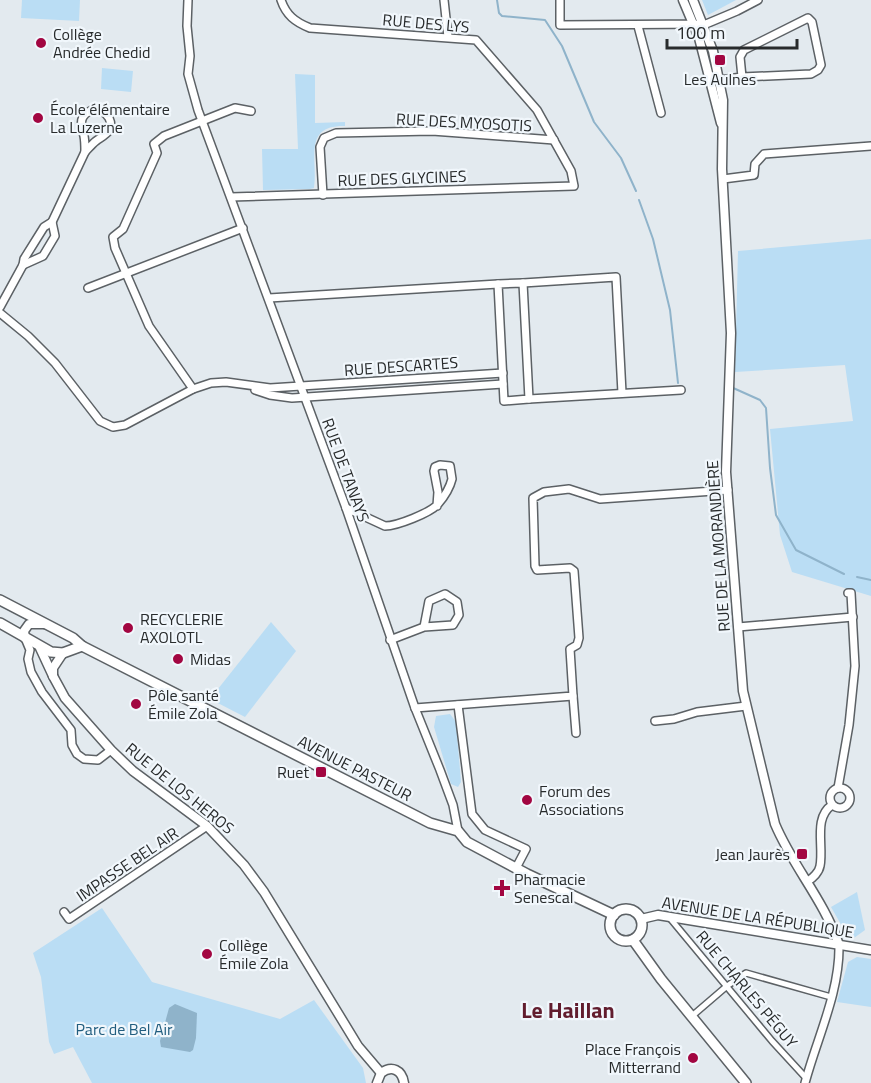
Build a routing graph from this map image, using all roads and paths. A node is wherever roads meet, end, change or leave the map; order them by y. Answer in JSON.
{"nodes":[{"id":1,"x":188,"y":0,"type":"edge"},
{"id":2,"x":281,"y":0,"type":"edge"},
{"id":3,"x":444,"y":0,"type":"edge"},
{"id":4,"x":560,"y":0,"type":"edge"},
{"id":5,"x":683,"y":0,"type":"edge"},
{"id":6,"x":693,"y":0,"type":"edge"},
{"id":7,"x":758,"y":0,"type":"edge"},
{"id":8,"x":698,"y":25,"type":"junction"},
{"id":9,"x":638,"y":26,"type":"junction"},
{"id":10,"x":448,"y":37,"type":"junction"},
{"id":11,"x":742,"y":77,"type":"junction"},
{"id":12,"x":720,"y":80,"type":"junction"},
{"id":13,"x":251,"y":111,"type":"dead end"},
{"id":14,"x":661,"y":114,"type":"dead end"},
{"id":15,"x":202,"y":121,"type":"junction"},
{"id":16,"x":721,"y":124,"type":"junction"},
{"id":17,"x":554,"y":140,"type":"junction"},
{"id":18,"x":871,"y":146,"type":"edge"},
{"id":19,"x":85,"y":152,"type":"junction"},
{"id":20,"x":723,"y":179,"type":"junction"},
{"id":21,"x":574,"y":186,"type":"joint"},
{"id":22,"x":322,"y":195,"type":"junction"},
{"id":23,"x":231,"y":197,"type":"junction"},
{"id":24,"x":52,"y":222,"type":"junction"},
{"id":25,"x":243,"y":228,"type":"junction"},
{"id":26,"x":23,"y":264,"type":"junction"},
{"id":27,"x":125,"y":273,"type":"junction"},
{"id":28,"x":523,"y":282,"type":"junction"},
{"id":29,"x":498,"y":284,"type":"junction"},
{"id":30,"x":88,"y":288,"type":"dead end"},
{"id":31,"x":269,"y":298,"type":"junction"},
{"id":32,"x":0,"y":308,"type":"edge"},
{"id":33,"x":0,"y":313,"type":"edge"},
{"id":34,"x":503,"y":373,"type":"junction"},
{"id":35,"x":240,"y":384,"type":"junction"},
{"id":36,"x":503,"y":384,"type":"junction"},
{"id":37,"x":300,"y":386,"type":"junction"},
{"id":38,"x":193,"y":389,"type":"junction"},
{"id":39,"x":681,"y":390,"type":"dead end"},
{"id":40,"x":622,"y":393,"type":"junction"},
{"id":41,"x":304,"y":397,"type":"junction"},
{"id":42,"x":529,"y":399,"type":"junction"},
{"id":43,"x":728,"y":490,"type":"junction"},
{"id":44,"x":437,"y":506,"type":"junction"},
{"id":45,"x":346,"y":508,"type":"junction"},
{"id":46,"x":848,"y":593,"type":"dead end"},
{"id":47,"x":0,"y":600,"type":"edge"},
{"id":48,"x":853,"y":617,"type":"junction"},
{"id":49,"x":0,"y":623,"type":"edge"},
{"id":50,"x":45,"y":624,"type":"junction"},
{"id":51,"x":424,"y":627,"type":"junction"},
{"id":52,"x":738,"y":627,"type":"junction"},
{"id":53,"x":25,"y":638,"type":"junction"},
{"id":54,"x":390,"y":640,"type":"junction"},
{"id":55,"x":82,"y":646,"type":"junction"},
{"id":56,"x":40,"y":648,"type":"junction"},
{"id":57,"x":63,"y":653,"type":"junction"},
{"id":58,"x":53,"y":676,"type":"junction"},
{"id":59,"x":573,"y":696,"type":"junction"},
{"id":60,"x":458,"y":705,"type":"junction"},
{"id":61,"x":746,"y":706,"type":"junction"},
{"id":62,"x":415,"y":708,"type":"junction"},
{"id":63,"x":655,"y":721,"type":"dead end"},
{"id":64,"x":576,"y":733,"type":"dead end"},
{"id":65,"x":111,"y":750,"type":"junction"},
{"id":66,"x":838,"y":788,"type":"junction"},
{"id":67,"x":832,"y":805,"type":"junction"},
{"id":68,"x":207,"y":826,"type":"junction"},
{"id":69,"x":458,"y":831,"type":"junction"},
{"id":70,"x":516,"y":868,"type":"junction"},
{"id":71,"x":808,"y":881,"type":"junction"},
{"id":72,"x":64,"y":912,"type":"dead end"},
{"id":73,"x":614,"y":915,"type":"junction"},
{"id":74,"x":668,"y":916,"type":"junction"},
{"id":75,"x":641,"y":919,"type":"junction"},
{"id":76,"x":633,"y":940,"type":"junction"},
{"id":77,"x":839,"y":945,"type":"junction"},
{"id":78,"x":871,"y":950,"type":"edge"},
{"id":79,"x":727,"y":986,"type":"junction"},
{"id":80,"x":831,"y":997,"type":"junction"},
{"id":81,"x":692,"y":1016,"type":"junction"},
{"id":82,"x":381,"y":1073,"type":"junction"},
{"id":83,"x":806,"y":1080,"type":"edge"},
{"id":84,"x":377,"y":1083,"type":"edge"},
{"id":85,"x":404,"y":1083,"type":"edge"},
{"id":86,"x":746,"y":1083,"type":"edge"}],
"edges":[{"from":1,"to":15,"type":"street","name":"RUE DE TANAYS"},
{"from":2,"to":10,"type":"street","name":"RUE DES LYS"},
{"from":3,"to":10,"type":"street"},
{"from":4,"to":9,"type":"street"},
{"from":5,"to":8,"type":"street","name":"RUE DE LA MORANDIÈRE"},
{"from":6,"to":8,"type":"street","name":"RUE DE LA MORANDIÈRE"},
{"from":7,"to":8,"type":"street"},
{"from":8,"to":9,"type":"street"},
{"from":8,"to":12,"type":"street","name":"RUE DE LA MORANDIÈRE"},
{"from":8,"to":16,"type":"street","name":"RUE DE LA MORANDIÈRE"},
{"from":9,"to":14,"type":"street"},
{"from":10,"to":17,"type":"street","name":"RUE DES LYS"},
{"from":11,"to":11,"type":"street"},
{"from":11,"to":12,"type":"street"},
{"from":12,"to":16,"type":"street","name":"RUE DE LA MORANDIÈRE"},
{"from":13,"to":15,"type":"street"},
{"from":15,"to":23,"type":"street","name":"RUE DE TANAYS"},
{"from":15,"to":27,"type":"street"},
{"from":16,"to":20,"type":"street","name":"RUE DE LA MORANDIÈRE"},
{"from":17,"to":21,"type":"street","name":"RUE DES LYS"},
{"from":17,"to":22,"type":"street","name":"RUE DES MYOSOTIS"},
{"from":18,"to":20,"type":"street"},
{"from":19,"to":19,"type":"street"},
{"from":19,"to":24,"type":"street"},
{"from":20,"to":43,"type":"street","name":"RUE DE LA MORANDIÈRE"},
{"from":21,"to":22,"type":"street","name":"RUE DES GLYCINES"},
{"from":22,"to":23,"type":"street","name":"RUE DES GLYCINES"},
{"from":23,"to":25,"type":"street","name":"RUE DE TANAYS"},
{"from":24,"to":26,"type":"street"},
{"from":24,"to":26,"type":"street"},
{"from":25,"to":27,"type":"street"},
{"from":25,"to":31,"type":"street","name":"RUE DE TANAYS"},
{"from":26,"to":32,"type":"street"},
{"from":27,"to":30,"type":"street"},
{"from":27,"to":38,"type":"street"},
{"from":28,"to":29,"type":"street"},
{"from":28,"to":40,"type":"street"},
{"from":28,"to":42,"type":"street"},
{"from":29,"to":31,"type":"street"},
{"from":29,"to":34,"type":"street"},
{"from":31,"to":37,"type":"street","name":"RUE DE TANAYS"},
{"from":33,"to":38,"type":"street"},
{"from":34,"to":36,"type":"street"},
{"from":34,"to":37,"type":"street","name":"RUE DESCARTES"},
{"from":35,"to":37,"type":"street","name":"RUE DESCARTES"},
{"from":35,"to":38,"type":"street"},
{"from":35,"to":41,"type":"street","name":"RUE DESCARTES"},
{"from":36,"to":41,"type":"street","name":"RUE DESCARTES"},
{"from":36,"to":42,"type":"street"},
{"from":37,"to":41,"type":"street","name":"RUE DE TANAYS"},
{"from":39,"to":40,"type":"street"},
{"from":40,"to":42,"type":"street"},
{"from":41,"to":45,"type":"street","name":"RUE DE TANAYS"},
{"from":43,"to":52,"type":"street","name":"RUE DE LA MORANDIÈRE"},
{"from":43,"to":59,"type":"street"},
{"from":44,"to":44,"type":"street"},
{"from":44,"to":45,"type":"street"},
{"from":45,"to":54,"type":"street","name":"RUE DE TANAYS"},
{"from":46,"to":48,"type":"street"},
{"from":47,"to":50,"type":"main road","name":"AVENUE PASTEUR"},
{"from":48,"to":52,"type":"street"},
{"from":48,"to":66,"type":"street"},
{"from":49,"to":53,"type":"main road"},
{"from":50,"to":53,"type":"street"},
{"from":50,"to":55,"type":"main road","name":"AVENUE PASTEUR"},
{"from":51,"to":51,"type":"street"},
{"from":51,"to":54,"type":"street"},
{"from":52,"to":61,"type":"street","name":"RUE DE LA MORANDIÈRE"},
{"from":53,"to":56,"type":"main road"},
{"from":53,"to":65,"type":"street"},
{"from":54,"to":62,"type":"street","name":"RUE DE TANAYS"},
{"from":55,"to":57,"type":"main road"},
{"from":55,"to":69,"type":"main road","name":"AVENUE PASTEUR"},
{"from":56,"to":57,"type":"main road"},
{"from":56,"to":58,"type":"street","name":"RUE DE LOS HEROS"},
{"from":57,"to":58,"type":"street"},
{"from":58,"to":65,"type":"street","name":"RUE DE LOS HEROS"},
{"from":59,"to":60,"type":"street"},
{"from":59,"to":64,"type":"street"},
{"from":60,"to":62,"type":"street"},
{"from":60,"to":70,"type":"street"},
{"from":61,"to":63,"type":"street"},
{"from":61,"to":71,"type":"street","name":"RUE DE LA MORANDIÈRE"},
{"from":62,"to":69,"type":"street","name":"RUE DE TANAYS"},
{"from":65,"to":68,"type":"street","name":"RUE DE LOS HEROS"},
{"from":66,"to":67,"type":"street"},
{"from":66,"to":67,"type":"street"},
{"from":67,"to":71,"type":"street"},
{"from":68,"to":72,"type":"street","name":"IMPASSE BEL AIR"},
{"from":68,"to":82,"type":"street","name":"RUE DE LOS HEROS"},
{"from":69,"to":70,"type":"main road","name":"AVENUE PASTEUR"},
{"from":70,"to":73,"type":"main road","name":"AVENUE PASTEUR"},
{"from":71,"to":77,"type":"street","name":"RUE DE LA MORANDIÈRE"},
{"from":73,"to":75,"type":"main road"},
{"from":73,"to":76,"type":"main road"},
{"from":74,"to":75,"type":"street","name":"AVENUE DE LA RÉPUBLIQUE"},
{"from":74,"to":77,"type":"street","name":"AVENUE DE LA RÉPUBLIQUE"},
{"from":74,"to":79,"type":"street","name":"RUE CHARLES PÉGUY"},
{"from":75,"to":76,"type":"main road"},
{"from":76,"to":81,"type":"main road"},
{"from":77,"to":78,"type":"street","name":"AVENUE DE LA RÉPUBLIQUE"},
{"from":77,"to":80,"type":"street"},
{"from":79,"to":80,"type":"street"},
{"from":79,"to":81,"type":"street"},
{"from":79,"to":83,"type":"street","name":"RUE CHARLES PÉGUY"},
{"from":80,"to":83,"type":"street"},
{"from":81,"to":86,"type":"main road"},
{"from":82,"to":84,"type":"street"},
{"from":82,"to":85,"type":"street"}]}
